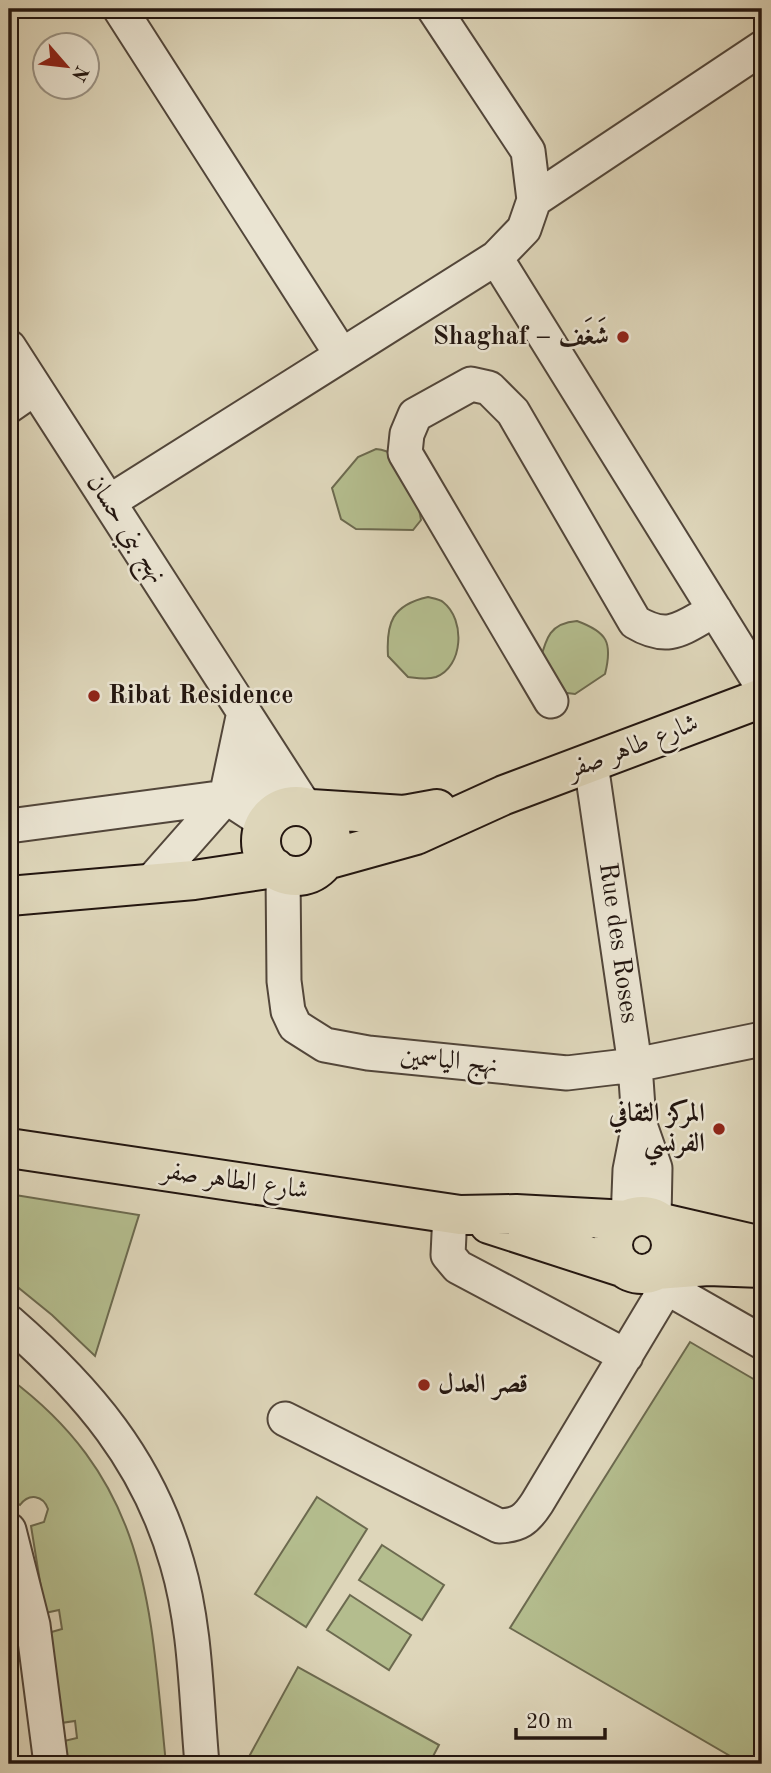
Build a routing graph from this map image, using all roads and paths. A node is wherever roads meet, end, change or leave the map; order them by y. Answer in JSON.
{"nodes":[{"id":1,"x":120,"y":9,"type":"edge"},
{"id":2,"x":434,"y":9,"type":"edge"},
{"id":3,"x":762,"y":48,"type":"edge"},
{"id":4,"x":534,"y":200,"type":"junction"},
{"id":5,"x":496,"y":258,"type":"junction"},
{"id":6,"x":9,"y":347,"type":"edge"},
{"id":7,"x":341,"y":354,"type":"junction"},
{"id":8,"x":22,"y":397,"type":"edge"},
{"id":9,"x":109,"y":502,"type":"junction"},
{"id":10,"x":715,"y":610,"type":"junction"},
{"id":11,"x":762,"y":686,"type":"edge"},
{"id":12,"x":762,"y":698,"type":"edge"},
{"id":13,"x":551,"y":701,"type":"dead end"},
{"id":14,"x":244,"y":712,"type":"junction"},
{"id":15,"x":592,"y":764,"type":"junction"},
{"id":16,"x":504,"y":795,"type":"junction"},
{"id":17,"x":226,"y":797,"type":"junction"},
{"id":18,"x":308,"y":808,"type":"junction"},
{"id":19,"x":9,"y":827,"type":"edge"},
{"id":20,"x":272,"y":850,"type":"junction"},
{"id":21,"x":326,"y":860,"type":"junction"},
{"id":22,"x":151,"y":882,"type":"junction"},
{"id":23,"x":9,"y":896,"type":"edge"},
{"id":24,"x":762,"y":1040,"type":"edge"},
{"id":25,"x":635,"y":1065,"type":"junction"},
{"id":26,"x":9,"y":1147,"type":"edge"},
{"id":27,"x":455,"y":1214,"type":"junction"},
{"id":28,"x":648,"y":1220,"type":"junction"},
{"id":29,"x":762,"y":1246,"type":"edge"},
{"id":30,"x":762,"y":1268,"type":"edge"},
{"id":31,"x":647,"y":1275,"type":"junction"},
{"id":32,"x":9,"y":1322,"type":"edge"},
{"id":33,"x":9,"y":1335,"type":"edge"},
{"id":34,"x":762,"y":1342,"type":"edge"},
{"id":35,"x":626,"y":1356,"type":"junction"},
{"id":36,"x":51,"y":1359,"type":"junction"},
{"id":37,"x":285,"y":1419,"type":"dead end"},
{"id":38,"x":9,"y":1531,"type":"edge"},
{"id":39,"x":51,"y":1764,"type":"edge"},
{"id":40,"x":202,"y":1764,"type":"edge"}],
"edges":[{"from":1,"to":7,"type":"street"},
{"from":2,"to":4,"type":"street"},
{"from":3,"to":4,"type":"street"},
{"from":4,"to":5,"type":"street"},
{"from":5,"to":7,"type":"street"},
{"from":5,"to":10,"type":"street"},
{"from":6,"to":8,"type":"street","name":"نهج بني حسان"},
{"from":7,"to":9,"type":"street"},
{"from":8,"to":9,"type":"street","name":"نهج بني حسان"},
{"from":9,"to":14,"type":"street","name":"نهج بني حسان"},
{"from":10,"to":11,"type":"street"},
{"from":10,"to":13,"type":"street"},
{"from":12,"to":15,"type":"main road","name":"شارع طاهر صفر"},
{"from":14,"to":17,"type":"street"},
{"from":14,"to":18,"type":"street","name":"نهج بني حسان"},
{"from":14,"to":20,"type":"street","name":"نهج بني حسان"},
{"from":15,"to":16,"type":"main road","name":"شارع طاهر صفر"},
{"from":15,"to":25,"type":"street","name":"Rue des Roses"},
{"from":16,"to":18,"type":"main road","name":"شارع طاهر صفر"},
{"from":16,"to":21,"type":"main road","name":"شارع طاهر صفر"},
{"from":17,"to":19,"type":"street"},
{"from":17,"to":20,"type":"street"},
{"from":17,"to":22,"type":"street"},
{"from":18,"to":20,"type":"main road","name":"شارع طاهر صفر"},
{"from":18,"to":21,"type":"main road"},
{"from":20,"to":21,"type":"main road","name":"شارع طاهر صفر"},
{"from":20,"to":22,"type":"main road","name":"شارع طاهر صفر"},
{"from":20,"to":25,"type":"street","name":"نهج الياسمين"},
{"from":22,"to":23,"type":"main road","name":"شارع طاهر صفر"},
{"from":24,"to":25,"type":"street","name":"نهج الياسمين"},
{"from":25,"to":28,"type":"street","name":"Rue des Roses"},
{"from":26,"to":27,"type":"main road","name":"شارع الطاهر صفر"},
{"from":27,"to":28,"type":"main road","name":"شارع الطاهر صفر"},
{"from":27,"to":31,"type":"main road","name":"شارع الطاهر صفر"},
{"from":27,"to":35,"type":"street"},
{"from":28,"to":29,"type":"main road","name":"شارع الطاهر صفر"},
{"from":28,"to":31,"type":"main road"},
{"from":28,"to":31,"type":"main road"},
{"from":30,"to":31,"type":"main road","name":"شارع الطاهر صفر"},
{"from":31,"to":34,"type":"street"},
{"from":31,"to":35,"type":"street"},
{"from":32,"to":36,"type":"street"},
{"from":33,"to":36,"type":"street"},
{"from":35,"to":37,"type":"street"},
{"from":36,"to":40,"type":"street"},
{"from":38,"to":39,"type":"street"}]}
